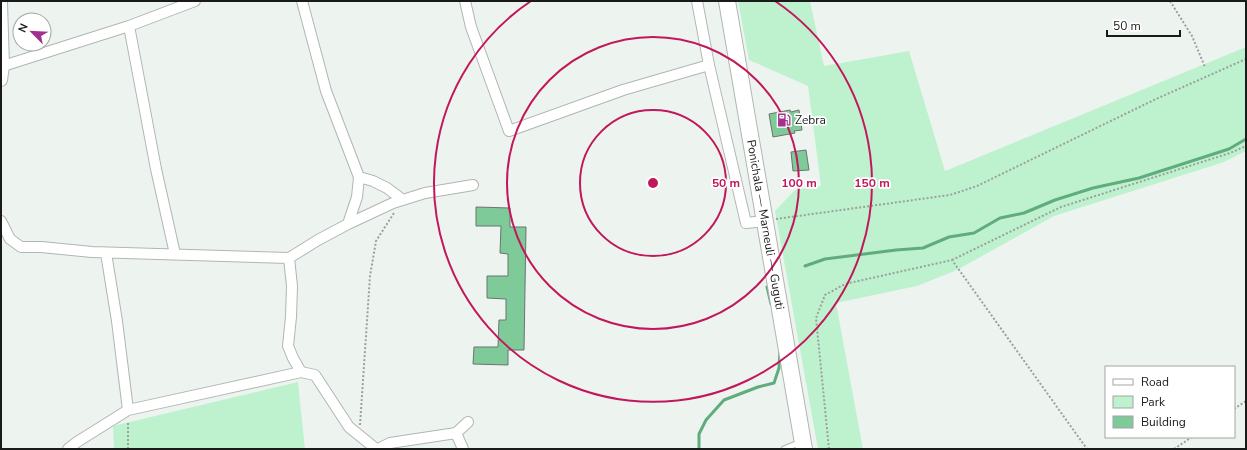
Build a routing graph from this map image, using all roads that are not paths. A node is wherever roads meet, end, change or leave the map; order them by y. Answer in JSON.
{"nodes":[{"id":1,"x":195,"y":1,"type":"edge"},
{"id":2,"x":302,"y":1,"type":"edge"},
{"id":3,"x":465,"y":1,"type":"edge"},
{"id":4,"x":697,"y":1,"type":"edge"},
{"id":5,"x":727,"y":1,"type":"edge"},
{"id":6,"x":1,"y":3,"type":"edge"},
{"id":7,"x":129,"y":26,"type":"junction"},
{"id":8,"x":709,"y":65,"type":"junction"},
{"id":9,"x":3,"y":66,"type":"junction"},
{"id":10,"x":1,"y":80,"type":"edge"},
{"id":11,"x":359,"y":177,"type":"junction"},
{"id":12,"x":473,"y":185,"type":"dead end"},
{"id":13,"x":402,"y":200,"type":"junction"},
{"id":14,"x":765,"y":221,"type":"junction"},
{"id":15,"x":1,"y":222,"type":"edge"},
{"id":16,"x":348,"y":224,"type":"junction"},
{"id":17,"x":106,"y":253,"type":"junction"},
{"id":18,"x":175,"y":254,"type":"junction"},
{"id":19,"x":289,"y":258,"type":"junction"},
{"id":20,"x":301,"y":372,"type":"junction"},
{"id":21,"x":128,"y":410,"type":"junction"},
{"id":22,"x":468,"y":422,"type":"dead end"},
{"id":23,"x":456,"y":433,"type":"junction"},
{"id":24,"x":803,"y":445,"type":"edge"},
{"id":25,"x":392,"y":446,"type":"edge"},
{"id":26,"x":68,"y":449,"type":"edge"},
{"id":27,"x":377,"y":449,"type":"edge"},
{"id":28,"x":463,"y":449,"type":"edge"},
{"id":29,"x":784,"y":449,"type":"edge"}],
"edges":[{"from":1,"to":7,"type":"street"},
{"from":2,"to":11,"type":"street"},
{"from":3,"to":8,"type":"street"},
{"from":4,"to":8,"type":"street"},
{"from":5,"to":14,"type":"highway","name":"Ponichala — Marneuli — Guguti"},
{"from":6,"to":9,"type":"street"},
{"from":7,"to":9,"type":"street"},
{"from":7,"to":18,"type":"street"},
{"from":8,"to":14,"type":"street"},
{"from":9,"to":10,"type":"street"},
{"from":11,"to":13,"type":"street"},
{"from":11,"to":16,"type":"street"},
{"from":12,"to":13,"type":"street"},
{"from":13,"to":16,"type":"street"},
{"from":14,"to":24,"type":"highway","name":"Ponichala — Marneuli — Guguti"},
{"from":15,"to":17,"type":"street"},
{"from":16,"to":19,"type":"street"},
{"from":17,"to":18,"type":"street"},
{"from":17,"to":21,"type":"street"},
{"from":18,"to":19,"type":"street"},
{"from":19,"to":20,"type":"street"},
{"from":20,"to":21,"type":"street"},
{"from":20,"to":27,"type":"street"},
{"from":21,"to":26,"type":"street"},
{"from":22,"to":23,"type":"street"},
{"from":23,"to":25,"type":"street"},
{"from":23,"to":28,"type":"street"},
{"from":24,"to":29,"type":"lane"},
{"from":25,"to":27,"type":"street"}]}
